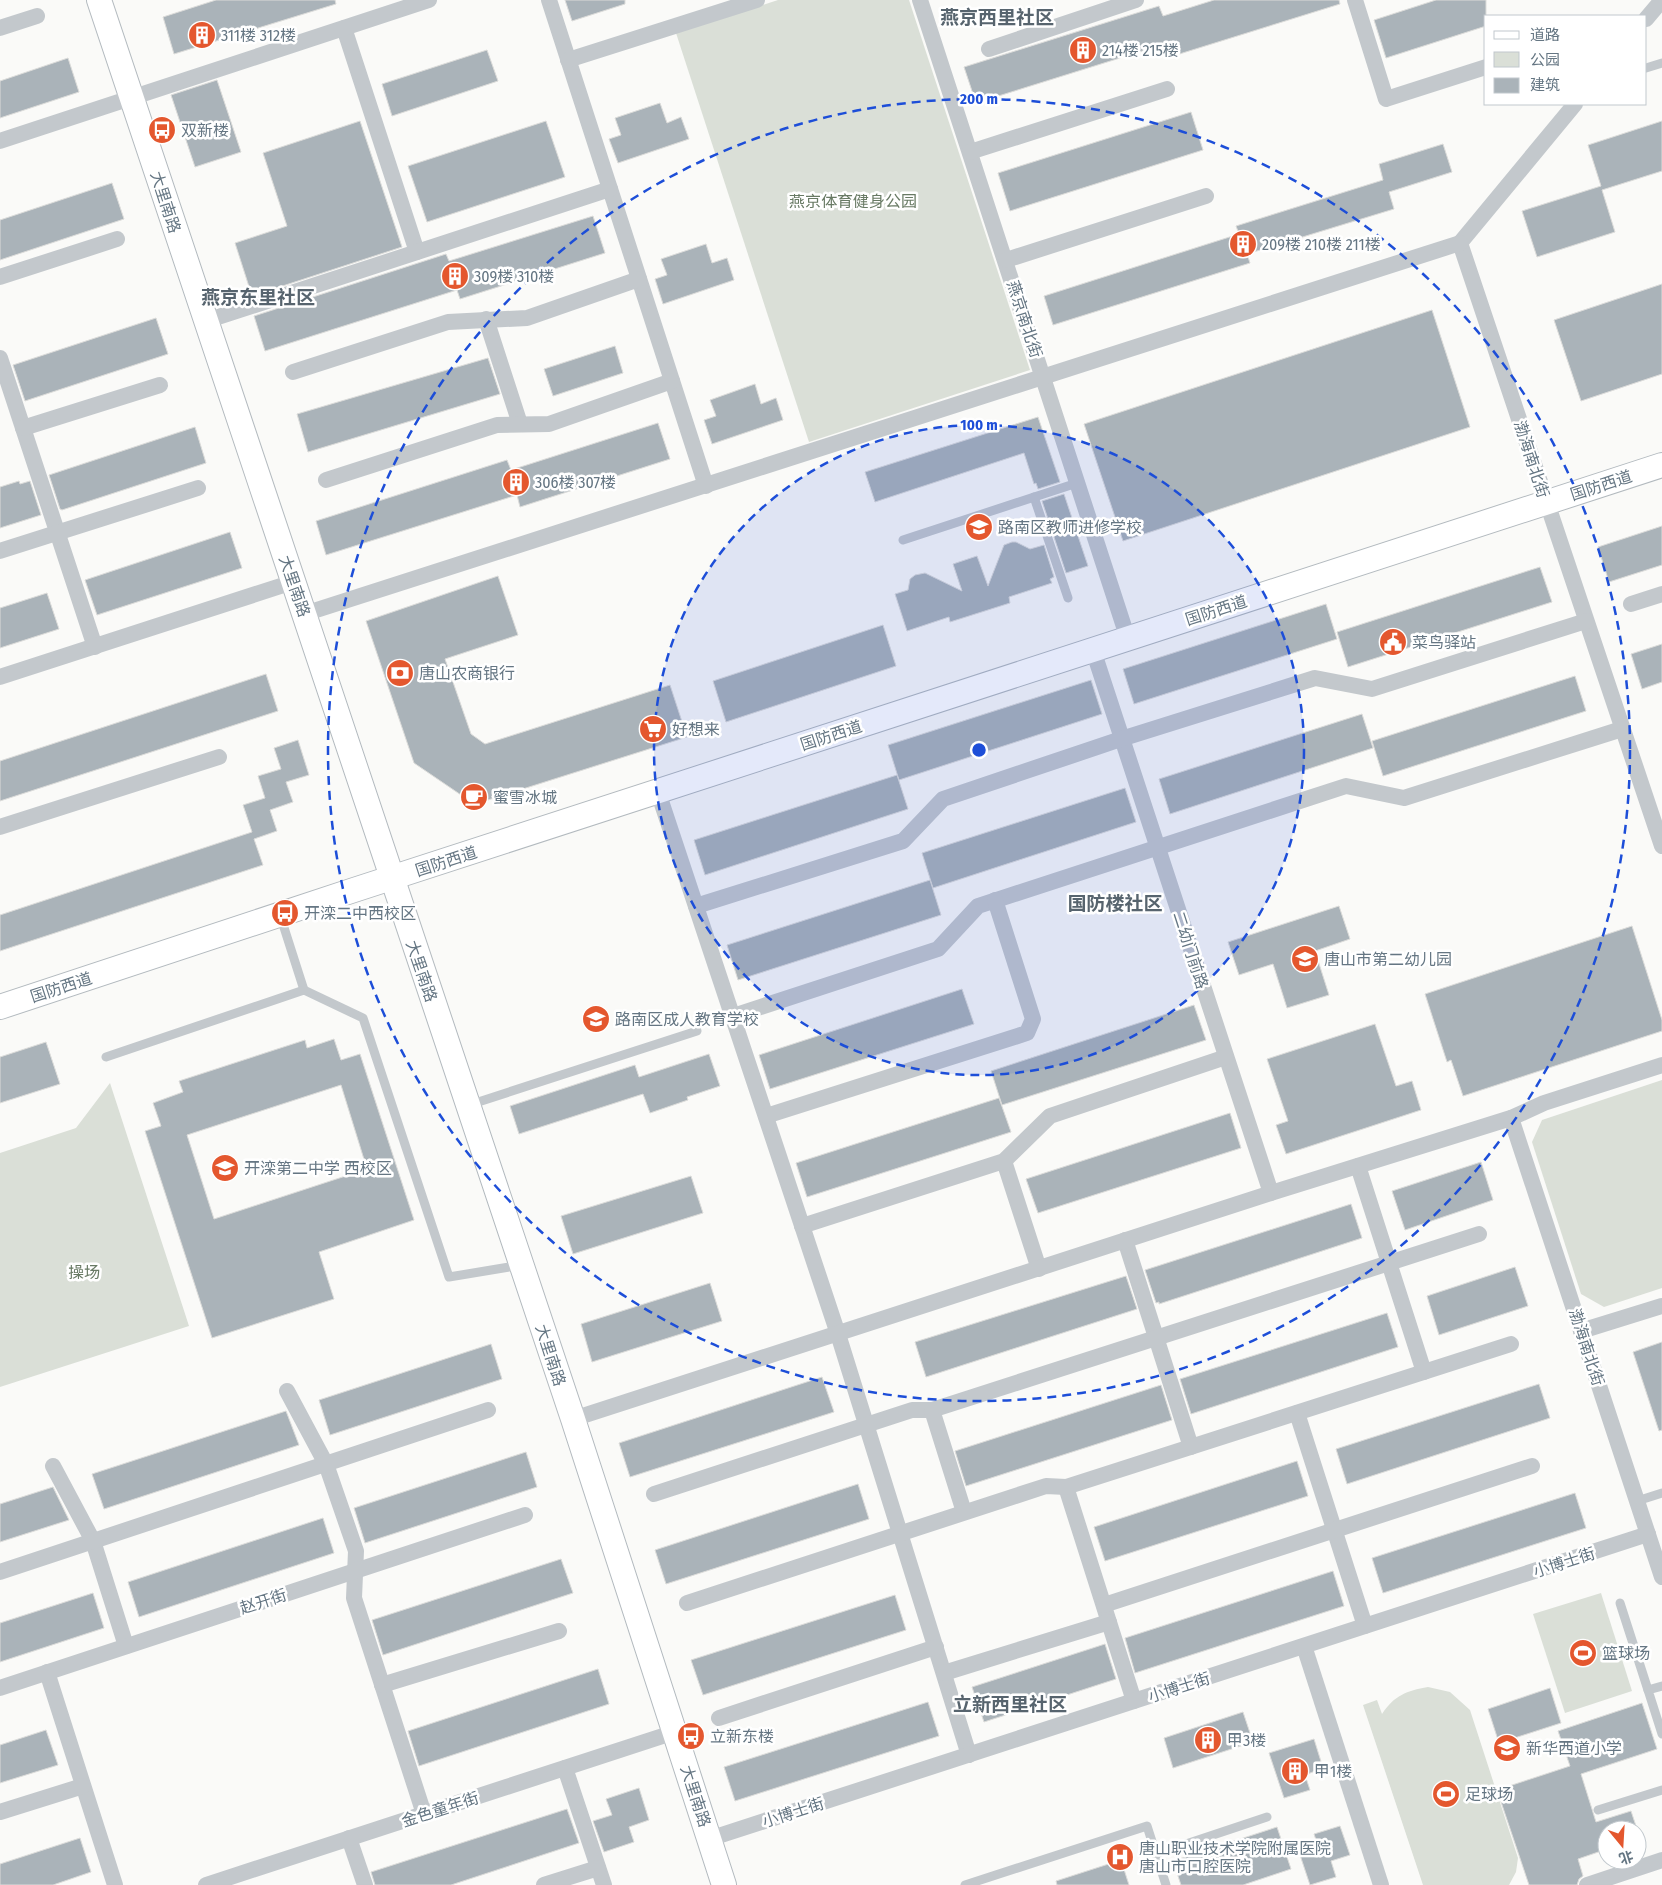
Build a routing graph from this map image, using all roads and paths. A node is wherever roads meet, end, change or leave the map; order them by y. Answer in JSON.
{"nodes":[{"id":1,"x":99,"y":0,"type":"edge"},
{"id":2,"x":429,"y":0,"type":"edge"},
{"id":3,"x":549,"y":0,"type":"edge"},
{"id":4,"x":757,"y":0,"type":"edge"},
{"id":5,"x":920,"y":0,"type":"edge"},
{"id":6,"x":1136,"y":0,"type":"edge"},
{"id":7,"x":1355,"y":0,"type":"edge"},
{"id":8,"x":1662,"y":0,"type":"edge"},
{"id":9,"x":37,"y":16,"type":"dead end"},
{"id":10,"x":1647,"y":17,"type":"edge"},
{"id":11,"x":0,"y":28,"type":"edge"},
{"id":12,"x":344,"y":28,"type":"junction"},
{"id":13,"x":989,"y":49,"type":"dead end"},
{"id":14,"x":568,"y":60,"type":"junction"},
{"id":15,"x":1662,"y":63,"type":"edge"},
{"id":16,"x":1484,"y":68,"type":"edge"},
{"id":17,"x":1647,"y":68,"type":"edge"},
{"id":18,"x":1167,"y":89,"type":"dead end"},
{"id":19,"x":132,"y":99,"type":"junction"},
{"id":20,"x":1575,"y":105,"type":"edge"},
{"id":21,"x":0,"y":141,"type":"edge"},
{"id":22,"x":970,"y":152,"type":"junction"},
{"id":23,"x":610,"y":189,"type":"junction"},
{"id":24,"x":1206,"y":196,"type":"dead end"},
{"id":25,"x":117,"y":239,"type":"dead end"},
{"id":26,"x":1460,"y":243,"type":"junction"},
{"id":27,"x":417,"y":252,"type":"junction"},
{"id":28,"x":1006,"y":260,"type":"junction"},
{"id":29,"x":0,"y":276,"type":"edge"},
{"id":30,"x":639,"y":279,"type":"junction"},
{"id":31,"x":212,"y":319,"type":"dead end"},
{"id":32,"x":486,"y":319,"type":"junction"},
{"id":33,"x":0,"y":358,"type":"edge"},
{"id":34,"x":293,"y":372,"type":"dead end"},
{"id":35,"x":1044,"y":377,"type":"junction"},
{"id":36,"x":3,"y":378,"type":"edge"},
{"id":37,"x":672,"y":381,"type":"junction"},
{"id":38,"x":160,"y":385,"type":"dead end"},
{"id":39,"x":520,"y":424,"type":"junction"},
{"id":40,"x":23,"y":428,"type":"junction"},
{"id":41,"x":1662,"y":465,"type":"edge"},
{"id":42,"x":326,"y":480,"type":"dead end"},
{"id":43,"x":1077,"y":483,"type":"junction"},
{"id":44,"x":706,"y":486,"type":"junction"},
{"id":45,"x":198,"y":488,"type":"dead end"},
{"id":46,"x":1034,"y":497,"type":"junction"},
{"id":47,"x":1547,"y":503,"type":"junction"},
{"id":48,"x":57,"y":533,"type":"junction"},
{"id":49,"x":903,"y":540,"type":"dead end"},
{"id":50,"x":0,"y":551,"type":"edge"},
{"id":51,"x":293,"y":582,"type":"junction"},
{"id":52,"x":1662,"y":594,"type":"edge"},
{"id":53,"x":1068,"y":598,"type":"dead end"},
{"id":54,"x":1631,"y":604,"type":"dead end"},
{"id":55,"x":304,"y":614,"type":"junction"},
{"id":56,"x":1586,"y":621,"type":"junction"},
{"id":57,"x":1128,"y":639,"type":"junction"},
{"id":58,"x":95,"y":647,"type":"junction"},
{"id":59,"x":1093,"y":650,"type":"junction"},
{"id":60,"x":0,"y":677,"type":"edge"},
{"id":61,"x":1622,"y":729,"type":"junction"},
{"id":62,"x":1121,"y":739,"type":"junction"},
{"id":63,"x":220,"y":757,"type":"dead end"},
{"id":64,"x":658,"y":792,"type":"junction"},
{"id":65,"x":0,"y":826,"type":"edge"},
{"id":66,"x":1662,"y":846,"type":"edge"},
{"id":67,"x":1157,"y":848,"type":"junction"},
{"id":68,"x":391,"y":878,"type":"junction"},
{"id":69,"x":995,"y":900,"type":"junction"},
{"id":70,"x":696,"y":906,"type":"junction"},
{"id":71,"x":280,"y":915,"type":"junction"},
{"id":72,"x":304,"y":990,"type":"junction"},
{"id":73,"x":0,"y":1007,"type":"edge"},
{"id":74,"x":732,"y":1016,"type":"junction"},
{"id":75,"x":697,"y":1031,"type":"dead end"},
{"id":76,"x":106,"y":1057,"type":"dead end"},
{"id":77,"x":1226,"y":1057,"type":"junction"},
{"id":78,"x":1662,"y":1065,"type":"edge"},
{"id":79,"x":467,"y":1106,"type":"junction"},
{"id":80,"x":766,"y":1116,"type":"junction"},
{"id":81,"x":1511,"y":1118,"type":"junction"},
{"id":82,"x":1004,"y":1161,"type":"junction"},
{"id":83,"x":1358,"y":1166,"type":"junction"},
{"id":84,"x":1271,"y":1193,"type":"junction"},
{"id":85,"x":802,"y":1226,"type":"junction"},
{"id":86,"x":1479,"y":1234,"type":"dead end"},
{"id":87,"x":1124,"y":1240,"type":"junction"},
{"id":88,"x":1390,"y":1263,"type":"junction"},
{"id":89,"x":521,"y":1265,"type":"junction"},
{"id":90,"x":1039,"y":1269,"type":"junction"},
{"id":91,"x":1662,"y":1306,"type":"edge"},
{"id":92,"x":1581,"y":1331,"type":"junction"},
{"id":93,"x":838,"y":1334,"type":"junction"},
{"id":94,"x":1157,"y":1338,"type":"junction"},
{"id":95,"x":1510,"y":1344,"type":"dead end"},
{"id":96,"x":1424,"y":1372,"type":"junction"},
{"id":97,"x":287,"y":1392,"type":"dead end"},
{"id":98,"x":488,"y":1410,"type":"dead end"},
{"id":99,"x":932,"y":1410,"type":"junction"},
{"id":100,"x":1298,"y":1413,"type":"junction"},
{"id":101,"x":573,"y":1420,"type":"junction"},
{"id":102,"x":866,"y":1425,"type":"junction"},
{"id":103,"x":1191,"y":1447,"type":"junction"},
{"id":104,"x":326,"y":1464,"type":"junction"},
{"id":105,"x":53,"y":1466,"type":"dead end"},
{"id":106,"x":1532,"y":1466,"type":"dead end"},
{"id":107,"x":1066,"y":1487,"type":"junction"},
{"id":108,"x":1662,"y":1493,"type":"edge"},
{"id":109,"x":654,"y":1494,"type":"dead end"},
{"id":110,"x":1637,"y":1501,"type":"junction"},
{"id":111,"x":964,"y":1512,"type":"junction"},
{"id":112,"x":525,"y":1515,"type":"dead end"},
{"id":113,"x":1335,"y":1530,"type":"junction"},
{"id":114,"x":900,"y":1533,"type":"junction"},
{"id":115,"x":1648,"y":1534,"type":"junction"},
{"id":116,"x":93,"y":1541,"type":"junction"},
{"id":117,"x":356,"y":1570,"type":"junction"},
{"id":118,"x":0,"y":1572,"type":"edge"},
{"id":119,"x":1662,"y":1577,"type":"edge"},
{"id":120,"x":687,"y":1603,"type":"dead end"},
{"id":121,"x":1620,"y":1603,"type":"dead end"},
{"id":122,"x":1104,"y":1605,"type":"junction"},
{"id":123,"x":1110,"y":1622,"type":"junction"},
{"id":124,"x":1365,"y":1626,"type":"junction"},
{"id":125,"x":559,"y":1631,"type":"dead end"},
{"id":126,"x":126,"y":1646,"type":"junction"},
{"id":127,"x":1304,"y":1646,"type":"junction"},
{"id":128,"x":936,"y":1647,"type":"junction"},
{"id":129,"x":47,"y":1672,"type":"junction"},
{"id":130,"x":944,"y":1673,"type":"junction"},
{"id":131,"x":382,"y":1685,"type":"junction"},
{"id":132,"x":1662,"y":1686,"type":"edge"},
{"id":133,"x":0,"y":1688,"type":"edge"},
{"id":134,"x":1648,"y":1690,"type":"junction"},
{"id":135,"x":1134,"y":1701,"type":"junction"},
{"id":136,"x":719,"y":1718,"type":"dead end"},
{"id":137,"x":675,"y":1732,"type":"junction"},
{"id":138,"x":1662,"y":1734,"type":"edge"},
{"id":139,"x":969,"y":1755,"type":"junction"},
{"id":140,"x":565,"y":1768,"type":"junction"},
{"id":141,"x":83,"y":1786,"type":"junction"},
{"id":142,"x":1662,"y":1790,"type":"edge"},
{"id":143,"x":1598,"y":1810,"type":"dead end"},
{"id":144,"x":0,"y":1812,"type":"edge"},
{"id":145,"x":424,"y":1814,"type":"junction"},
{"id":146,"x":1267,"y":1818,"type":"dead end"},
{"id":147,"x":349,"y":1838,"type":"junction"},
{"id":148,"x":709,"y":1839,"type":"junction"},
{"id":149,"x":1156,"y":1854,"type":"junction"},
{"id":150,"x":1662,"y":1860,"type":"edge"},
{"id":151,"x":598,"y":1868,"type":"junction"},
{"id":152,"x":254,"y":1878,"type":"edge"},
{"id":153,"x":115,"y":1885,"type":"edge"},
{"id":154,"x":206,"y":1885,"type":"edge"},
{"id":155,"x":365,"y":1885,"type":"edge"},
{"id":156,"x":544,"y":1885,"type":"edge"},
{"id":157,"x":604,"y":1885,"type":"edge"},
{"id":158,"x":724,"y":1885,"type":"edge"},
{"id":159,"x":965,"y":1885,"type":"edge"},
{"id":160,"x":1166,"y":1885,"type":"edge"},
{"id":161,"x":1381,"y":1885,"type":"edge"},
{"id":162,"x":1587,"y":1885,"type":"edge"}],
"edges":[{"from":1,"to":19,"type":"street","name":"大里南路"},
{"from":2,"to":12,"type":"street"},
{"from":3,"to":14,"type":"street"},
{"from":4,"to":14,"type":"street"},
{"from":5,"to":22,"type":"street","name":"燕京南北街"},
{"from":6,"to":13,"type":"street"},
{"from":7,"to":16,"type":"street"},
{"from":8,"to":10,"type":"street"},
{"from":9,"to":11,"type":"street"},
{"from":12,"to":19,"type":"street"},
{"from":12,"to":27,"type":"street"},
{"from":14,"to":23,"type":"street"},
{"from":15,"to":17,"type":"lane"},
{"from":18,"to":22,"type":"street"},
{"from":19,"to":21,"type":"street"},
{"from":19,"to":51,"type":"street","name":"大里南路"},
{"from":20,"to":26,"type":"street"},
{"from":22,"to":28,"type":"street","name":"燕京南北街"},
{"from":23,"to":27,"type":"street"},
{"from":23,"to":30,"type":"street"},
{"from":24,"to":28,"type":"street"},
{"from":25,"to":29,"type":"street"},
{"from":26,"to":35,"type":"street"},
{"from":26,"to":47,"type":"street","name":"渤海南北街"},
{"from":27,"to":31,"type":"street"},
{"from":28,"to":35,"type":"street","name":"燕京南北街"},
{"from":30,"to":32,"type":"street"},
{"from":30,"to":37,"type":"street"},
{"from":32,"to":34,"type":"street"},
{"from":32,"to":39,"type":"street"},
{"from":33,"to":36,"type":"street"},
{"from":35,"to":43,"type":"street","name":"燕京南北街"},
{"from":35,"to":44,"type":"street"},
{"from":36,"to":40,"type":"street"},
{"from":37,"to":39,"type":"street"},
{"from":37,"to":44,"type":"street"},
{"from":38,"to":40,"type":"street"},
{"from":39,"to":42,"type":"street"},
{"from":40,"to":48,"type":"street"},
{"from":41,"to":47,"type":"street","name":"国防西道"},
{"from":43,"to":46,"type":"lane"},
{"from":43,"to":57,"type":"street","name":"燕京南北街"},
{"from":44,"to":55,"type":"street"},
{"from":45,"to":48,"type":"street"},
{"from":46,"to":49,"type":"lane"},
{"from":46,"to":53,"type":"lane"},
{"from":47,"to":56,"type":"street","name":"渤海南北街"},
{"from":47,"to":57,"type":"street","name":"国防西道"},
{"from":48,"to":50,"type":"street"},
{"from":48,"to":58,"type":"street"},
{"from":51,"to":55,"type":"street","name":"大里南路"},
{"from":51,"to":58,"type":"street"},
{"from":52,"to":54,"type":"street"},
{"from":55,"to":68,"type":"street","name":"大里南路"},
{"from":56,"to":61,"type":"street","name":"渤海南北街"},
{"from":56,"to":62,"type":"street"},
{"from":57,"to":59,"type":"street","name":"国防西道"},
{"from":58,"to":60,"type":"street"},
{"from":59,"to":62,"type":"street","name":"二幼门前路"},
{"from":59,"to":64,"type":"street","name":"国防西道"},
{"from":61,"to":66,"type":"street","name":"渤海南北街"},
{"from":61,"to":67,"type":"street"},
{"from":62,"to":67,"type":"street","name":"二幼门前路"},
{"from":62,"to":70,"type":"street"},
{"from":63,"to":65,"type":"street"},
{"from":64,"to":68,"type":"street","name":"国防西道"},
{"from":64,"to":70,"type":"street"},
{"from":67,"to":69,"type":"street"},
{"from":67,"to":77,"type":"street","name":"二幼门前路"},
{"from":68,"to":71,"type":"street","name":"国防西道"},
{"from":68,"to":79,"type":"street","name":"大里南路"},
{"from":69,"to":74,"type":"street"},
{"from":69,"to":80,"type":"street"},
{"from":70,"to":74,"type":"street"},
{"from":71,"to":72,"type":"lane"},
{"from":71,"to":73,"type":"street","name":"国防西道"},
{"from":72,"to":76,"type":"lane"},
{"from":72,"to":89,"type":"lane"},
{"from":74,"to":80,"type":"street"},
{"from":75,"to":79,"type":"lane"},
{"from":77,"to":82,"type":"street"},
{"from":77,"to":84,"type":"street","name":"二幼门前路"},
{"from":78,"to":81,"type":"street"},
{"from":79,"to":89,"type":"street","name":"大里南路"},
{"from":80,"to":85,"type":"street"},
{"from":81,"to":83,"type":"street"},
{"from":81,"to":92,"type":"street","name":"渤海南北街"},
{"from":82,"to":85,"type":"street"},
{"from":82,"to":90,"type":"street"},
{"from":83,"to":84,"type":"street"},
{"from":83,"to":88,"type":"street"},
{"from":84,"to":87,"type":"street"},
{"from":85,"to":93,"type":"street"},
{"from":86,"to":88,"type":"street"},
{"from":87,"to":90,"type":"street"},
{"from":87,"to":94,"type":"street"},
{"from":88,"to":94,"type":"street"},
{"from":88,"to":96,"type":"street"},
{"from":89,"to":101,"type":"street","name":"大里南路"},
{"from":90,"to":93,"type":"street"},
{"from":91,"to":92,"type":"street"},
{"from":92,"to":110,"type":"street","name":"渤海南北街"},
{"from":93,"to":101,"type":"street"},
{"from":93,"to":102,"type":"street"},
{"from":94,"to":99,"type":"street"},
{"from":94,"to":103,"type":"street"},
{"from":95,"to":96,"type":"street"},
{"from":96,"to":100,"type":"street"},
{"from":97,"to":104,"type":"street"},
{"from":98,"to":104,"type":"street"},
{"from":99,"to":102,"type":"street"},
{"from":99,"to":111,"type":"street"},
{"from":100,"to":103,"type":"street"},
{"from":100,"to":113,"type":"street"},
{"from":101,"to":137,"type":"street","name":"大里南路"},
{"from":102,"to":109,"type":"street"},
{"from":102,"to":114,"type":"street"},
{"from":103,"to":107,"type":"street"},
{"from":104,"to":116,"type":"street"},
{"from":104,"to":117,"type":"street"},
{"from":105,"to":116,"type":"street"},
{"from":106,"to":113,"type":"street"},
{"from":107,"to":111,"type":"street"},
{"from":107,"to":122,"type":"street"},
{"from":108,"to":110,"type":"lane"},
{"from":110,"to":115,"type":"street","name":"渤海南北街"},
{"from":111,"to":114,"type":"street"},
{"from":112,"to":117,"type":"street","name":"赵开街"},
{"from":113,"to":122,"type":"street"},
{"from":113,"to":124,"type":"street"},
{"from":114,"to":120,"type":"street"},
{"from":114,"to":128,"type":"street"},
{"from":115,"to":119,"type":"street","name":"渤海南北街"},
{"from":115,"to":124,"type":"street","name":"小博士街"},
{"from":116,"to":118,"type":"street"},
{"from":116,"to":126,"type":"street"},
{"from":117,"to":126,"type":"street","name":"赵开街"},
{"from":117,"to":131,"type":"street"},
{"from":121,"to":134,"type":"lane"},
{"from":122,"to":123,"type":"street"},
{"from":123,"to":130,"type":"street"},
{"from":123,"to":135,"type":"street"},
{"from":124,"to":127,"type":"street","name":"小博士街"},
{"from":125,"to":131,"type":"street"},
{"from":126,"to":129,"type":"street","name":"赵开街"},
{"from":127,"to":135,"type":"street","name":"小博士街"},
{"from":127,"to":161,"type":"street"},
{"from":128,"to":130,"type":"street"},
{"from":128,"to":136,"type":"street"},
{"from":129,"to":133,"type":"street","name":"赵开街"},
{"from":129,"to":141,"type":"street"},
{"from":130,"to":139,"type":"street"},
{"from":131,"to":145,"type":"street"},
{"from":132,"to":134,"type":"lane"},
{"from":134,"to":138,"type":"lane"},
{"from":135,"to":139,"type":"street","name":"小博士街"},
{"from":137,"to":140,"type":"street","name":"金色童年街"},
{"from":137,"to":148,"type":"street","name":"大里南路"},
{"from":139,"to":148,"type":"street","name":"小博士街"},
{"from":140,"to":145,"type":"street","name":"金色童年街"},
{"from":140,"to":151,"type":"street"},
{"from":141,"to":144,"type":"street"},
{"from":141,"to":153,"type":"street"},
{"from":142,"to":143,"type":"lane"},
{"from":145,"to":147,"type":"street","name":"金色童年街"},
{"from":146,"to":149,"type":"lane"},
{"from":147,"to":152,"type":"street","name":"金色童年街"},
{"from":147,"to":155,"type":"street"},
{"from":148,"to":158,"type":"street","name":"大里南路"},
{"from":149,"to":159,"type":"lane"},
{"from":149,"to":160,"type":"lane"},
{"from":150,"to":162,"type":"street"},
{"from":151,"to":156,"type":"street"},
{"from":151,"to":157,"type":"street"},
{"from":152,"to":154,"type":"street","name":"金色童年街"}]}
